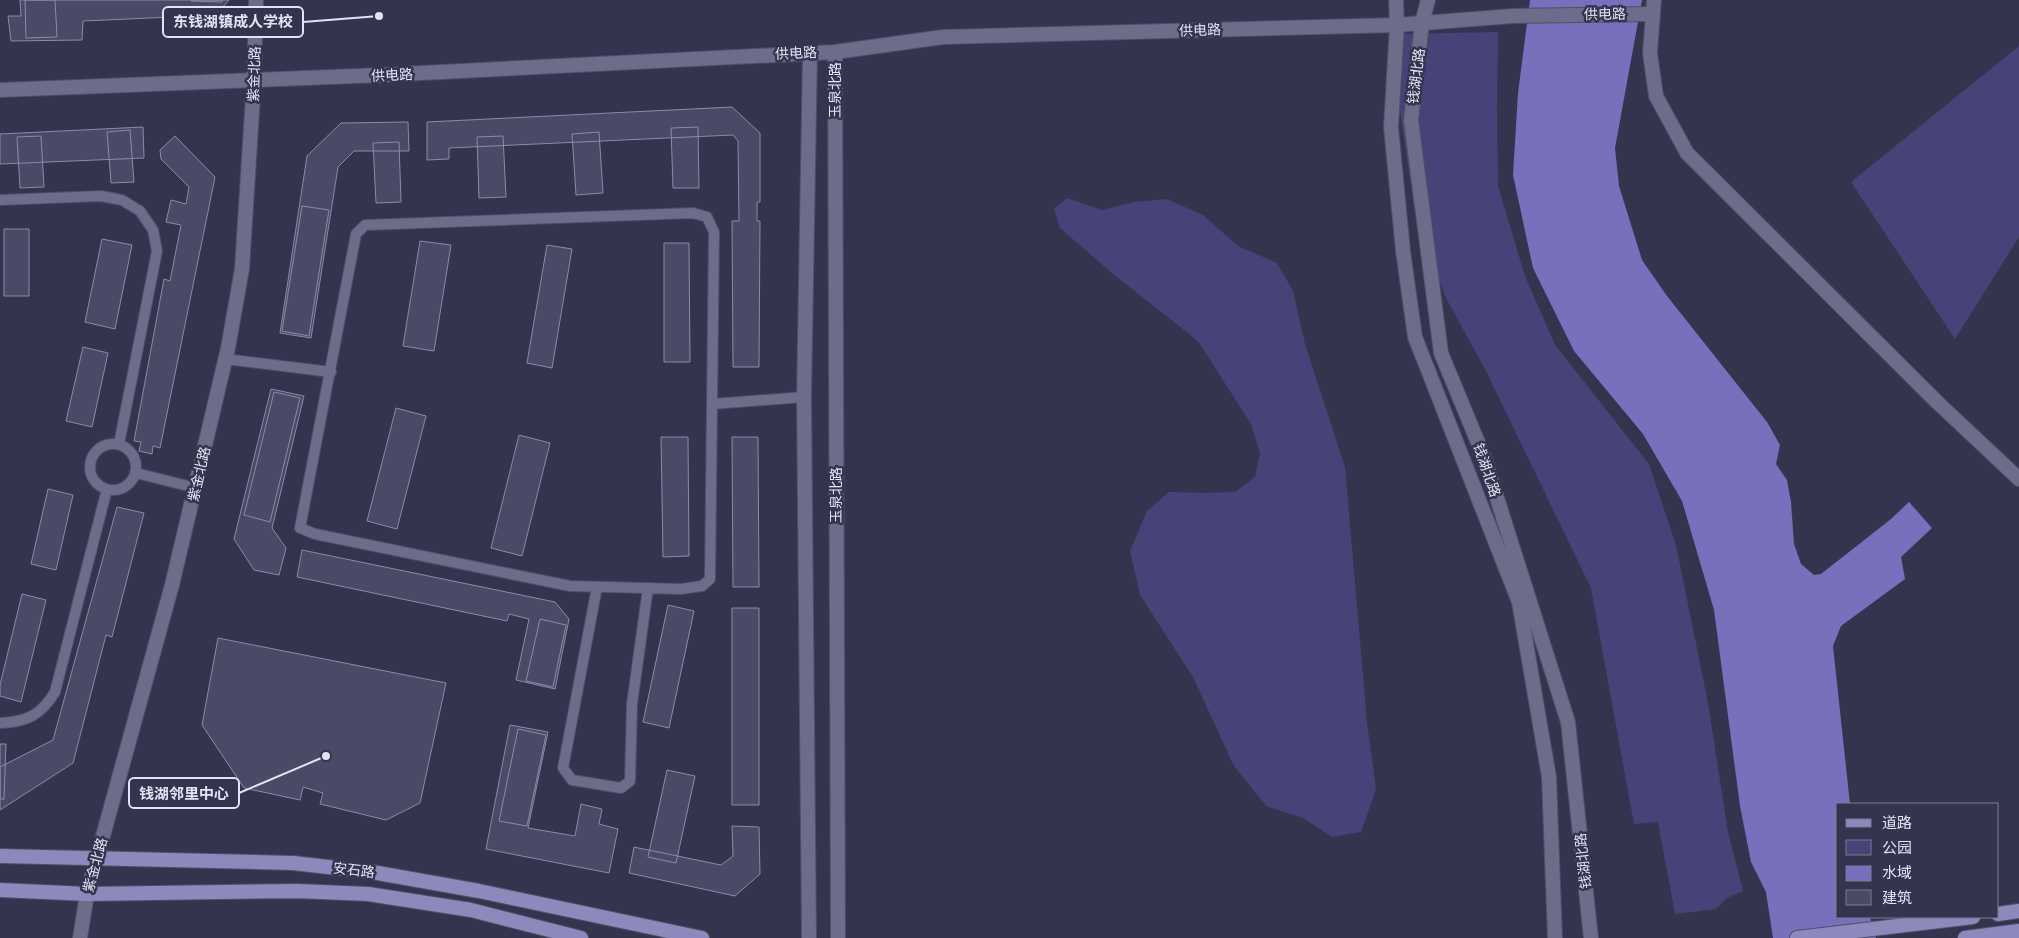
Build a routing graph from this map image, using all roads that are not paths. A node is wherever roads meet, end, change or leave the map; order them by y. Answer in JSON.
{"nodes":[{"id":1,"x":256,"y":0,"type":"edge"},
{"id":2,"x":1396,"y":0,"type":"edge"},
{"id":3,"x":1428,"y":0,"type":"edge"},
{"id":4,"x":1653,"y":7,"type":"edge"},
{"id":5,"x":1422,"y":23,"type":"junction"},
{"id":6,"x":1397,"y":25,"type":"junction"},
{"id":7,"x":810,"y":52,"type":"junction"},
{"id":8,"x":835,"y":52,"type":"junction"},
{"id":9,"x":254,"y":80,"type":"junction"},
{"id":10,"x":0,"y":90,"type":"edge"},
{"id":11,"x":0,"y":200,"type":"edge"},
{"id":12,"x":225,"y":359,"type":"junction"},
{"id":13,"x":331,"y":372,"type":"junction"},
{"id":14,"x":804,"y":397,"type":"junction"},
{"id":15,"x":712,"y":404,"type":"junction"},
{"id":16,"x":119,"y":444,"type":"junction"},
{"id":17,"x":136,"y":473,"type":"junction"},
{"id":18,"x":2019,"y":479,"type":"edge"},
{"id":19,"x":196,"y":488,"type":"junction"},
{"id":20,"x":107,"y":489,"type":"junction"},
{"id":21,"x":597,"y":587,"type":"junction"},
{"id":22,"x":648,"y":588,"type":"junction"},
{"id":23,"x":0,"y":723,"type":"edge"},
{"id":24,"x":0,"y":856,"type":"edge"},
{"id":25,"x":96,"y":860,"type":"junction"},
{"id":26,"x":0,"y":890,"type":"edge"},
{"id":27,"x":87,"y":894,"type":"junction"},
{"id":28,"x":2019,"y":911,"type":"edge"},
{"id":29,"x":1999,"y":914,"type":"edge"},
{"id":30,"x":1965,"y":918,"type":"edge"},
{"id":31,"x":2019,"y":932,"type":"edge"},
{"id":32,"x":80,"y":938,"type":"edge"},
{"id":33,"x":582,"y":938,"type":"edge"},
{"id":34,"x":702,"y":938,"type":"edge"},
{"id":35,"x":809,"y":938,"type":"edge"},
{"id":36,"x":838,"y":938,"type":"edge"},
{"id":37,"x":1555,"y":938,"type":"edge"},
{"id":38,"x":1592,"y":938,"type":"edge"},
{"id":39,"x":1797,"y":938,"type":"edge"},
{"id":40,"x":1965,"y":938,"type":"edge"}],
"edges":[{"from":1,"to":9,"type":"street","name":"紫金北路"},
{"from":2,"to":6,"type":"street","name":"钱湖北路"},
{"from":3,"to":5,"type":"street","name":"钱湖北路"},
{"from":4,"to":5,"type":"street","name":"供电路"},
{"from":4,"to":18,"type":"street"},
{"from":5,"to":6,"type":"street","name":"供电路"},
{"from":5,"to":38,"type":"street","name":"钱湖北路"},
{"from":6,"to":8,"type":"street","name":"供电路"},
{"from":6,"to":37,"type":"street","name":"钱湖北路"},
{"from":7,"to":8,"type":"street","name":"供电路"},
{"from":7,"to":9,"type":"street","name":"供电路"},
{"from":7,"to":14,"type":"street","name":"玉泉北路"},
{"from":8,"to":36,"type":"street","name":"玉泉北路"},
{"from":9,"to":10,"type":"street","name":"供电路"},
{"from":9,"to":12,"type":"street","name":"紫金北路"},
{"from":11,"to":16,"type":"lane"},
{"from":12,"to":13,"type":"lane"},
{"from":12,"to":19,"type":"street","name":"紫金北路"},
{"from":13,"to":15,"type":"lane"},
{"from":13,"to":21,"type":"lane"},
{"from":14,"to":15,"type":"lane"},
{"from":14,"to":35,"type":"street","name":"玉泉北路"},
{"from":15,"to":22,"type":"lane"},
{"from":16,"to":17,"type":"lane"},
{"from":16,"to":20,"type":"lane"},
{"from":17,"to":19,"type":"lane"},
{"from":17,"to":20,"type":"lane"},
{"from":19,"to":25,"type":"street","name":"紫金北路"},
{"from":20,"to":23,"type":"lane"},
{"from":21,"to":22,"type":"lane"},
{"from":21,"to":22,"type":"lane"},
{"from":24,"to":25,"type":"main road","name":"安石路"},
{"from":25,"to":27,"type":"street","name":"紫金北路"},
{"from":25,"to":34,"type":"main road","name":"安石路"},
{"from":26,"to":27,"type":"main road","name":"安石路"},
{"from":27,"to":32,"type":"street","name":"紫金北路"},
{"from":27,"to":33,"type":"main road","name":"安石路"},
{"from":28,"to":29,"type":"main road"},
{"from":30,"to":39,"type":"main road"},
{"from":31,"to":40,"type":"main road"}]}
